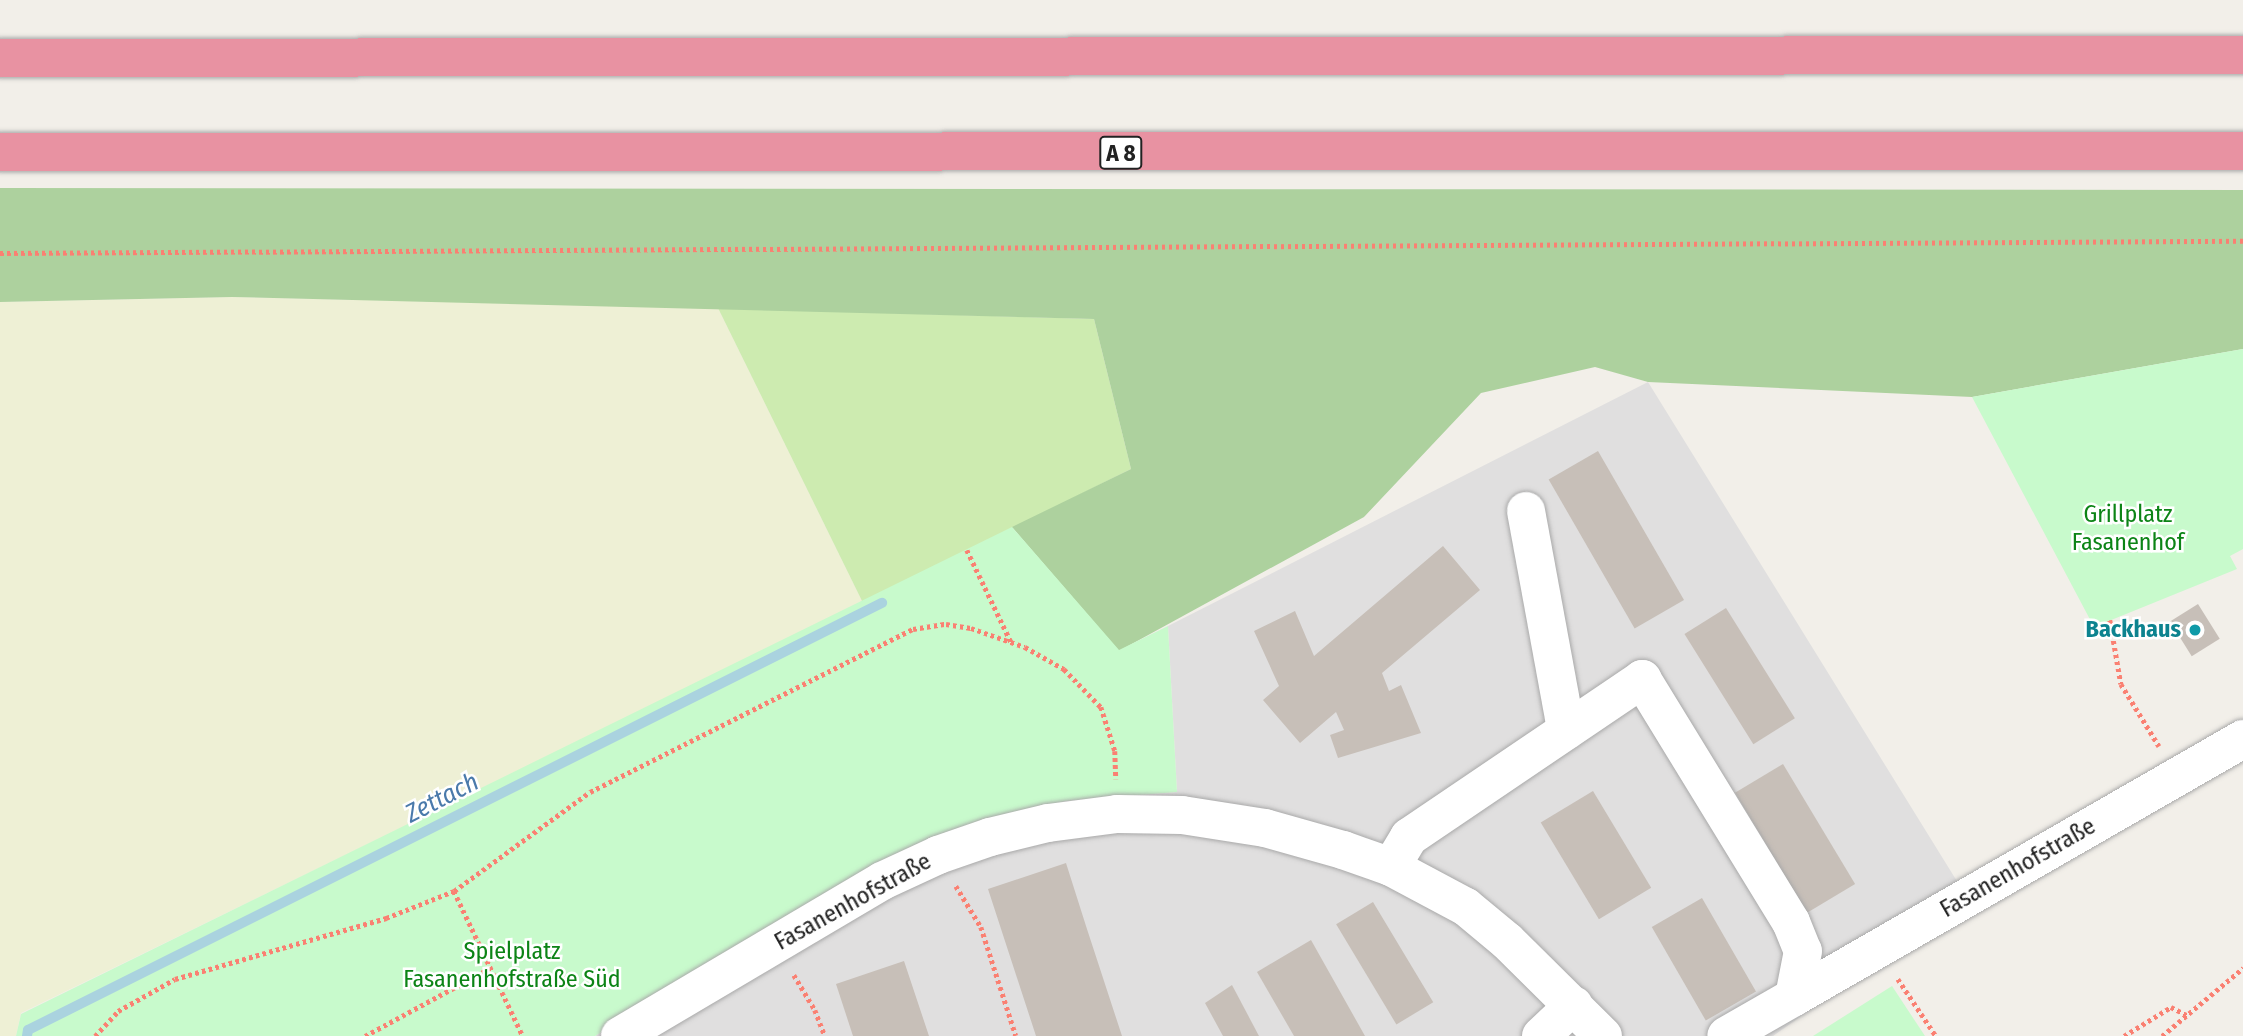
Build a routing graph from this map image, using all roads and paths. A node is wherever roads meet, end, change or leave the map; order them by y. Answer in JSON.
{"nodes":[{"id":1,"x":2243,"y":55,"type":"edge"},
{"id":2,"x":0,"y":58,"type":"edge"},
{"id":3,"x":0,"y":152,"type":"edge"},
{"id":4,"x":2243,"y":152,"type":"edge"},
{"id":5,"x":2243,"y":240,"type":"edge"},
{"id":6,"x":0,"y":253,"type":"edge"},
{"id":7,"x":1526,"y":511,"type":"dead end"},
{"id":8,"x":967,"y":550,"type":"dead end"},
{"id":9,"x":2110,"y":620,"type":"dead end"},
{"id":10,"x":1012,"y":642,"type":"junction"},
{"id":11,"x":1566,"y":730,"type":"junction"},
{"id":12,"x":2243,"y":739,"type":"edge"},
{"id":13,"x":2178,"y":776,"type":"junction"},
{"id":14,"x":1117,"y":814,"type":"junction"},
{"id":15,"x":938,"y":855,"type":"junction"},
{"id":16,"x":1391,"y":867,"type":"junction"},
{"id":17,"x":454,"y":891,"type":"junction"},
{"id":18,"x":490,"y":968,"type":"junction"},
{"id":19,"x":2243,"y":968,"type":"edge"},
{"id":20,"x":1898,"y":979,"type":"dead end"},
{"id":21,"x":805,"y":993,"type":"dead end"},
{"id":22,"x":1794,"y":997,"type":"junction"},
{"id":23,"x":1574,"y":1005,"type":"junction"},
{"id":24,"x":2187,"y":1015,"type":"junction"},
{"id":25,"x":95,"y":1036,"type":"edge"},
{"id":26,"x":365,"y":1036,"type":"edge"},
{"id":27,"x":523,"y":1036,"type":"edge"},
{"id":28,"x":620,"y":1036,"type":"edge"},
{"id":29,"x":825,"y":1036,"type":"edge"},
{"id":30,"x":1016,"y":1036,"type":"edge"},
{"id":31,"x":1541,"y":1036,"type":"edge"},
{"id":32,"x":1603,"y":1036,"type":"edge"},
{"id":33,"x":1726,"y":1036,"type":"edge"},
{"id":34,"x":1936,"y":1036,"type":"edge"},
{"id":35,"x":2124,"y":1036,"type":"edge"},
{"id":36,"x":2162,"y":1036,"type":"edge"}],
"edges":[{"from":1,"to":2,"type":"highway"},
{"from":3,"to":4,"type":"highway","number":"A 8"},
{"from":5,"to":6,"type":"path"},
{"from":7,"to":11,"type":"street"},
{"from":8,"to":10,"type":"path"},
{"from":9,"to":13,"type":"path"},
{"from":10,"to":14,"type":"path"},
{"from":10,"to":17,"type":"path"},
{"from":11,"to":16,"type":"street"},
{"from":11,"to":22,"type":"street"},
{"from":12,"to":13,"type":"street","name":"Fasanenhofstraße"},
{"from":13,"to":22,"type":"street","name":"Fasanenhofstraße"},
{"from":14,"to":15,"type":"street","name":"Fasanenhofstraße"},
{"from":14,"to":16,"type":"street","name":"Fasanenhofstraße"},
{"from":15,"to":28,"type":"street","name":"Fasanenhofstraße"},
{"from":15,"to":30,"type":"path"},
{"from":16,"to":23,"type":"street","name":"Fasanenhofstraße"},
{"from":17,"to":18,"type":"path"},
{"from":17,"to":25,"type":"path"},
{"from":18,"to":26,"type":"path"},
{"from":18,"to":27,"type":"path"},
{"from":19,"to":24,"type":"path"},
{"from":20,"to":34,"type":"path"},
{"from":21,"to":29,"type":"path"},
{"from":22,"to":33,"type":"street","name":"Fasanenhofstraße"},
{"from":23,"to":31,"type":"street"},
{"from":23,"to":32,"type":"street","name":"Fasanenhofstraße"},
{"from":24,"to":35,"type":"path"},
{"from":24,"to":36,"type":"path"}]}
